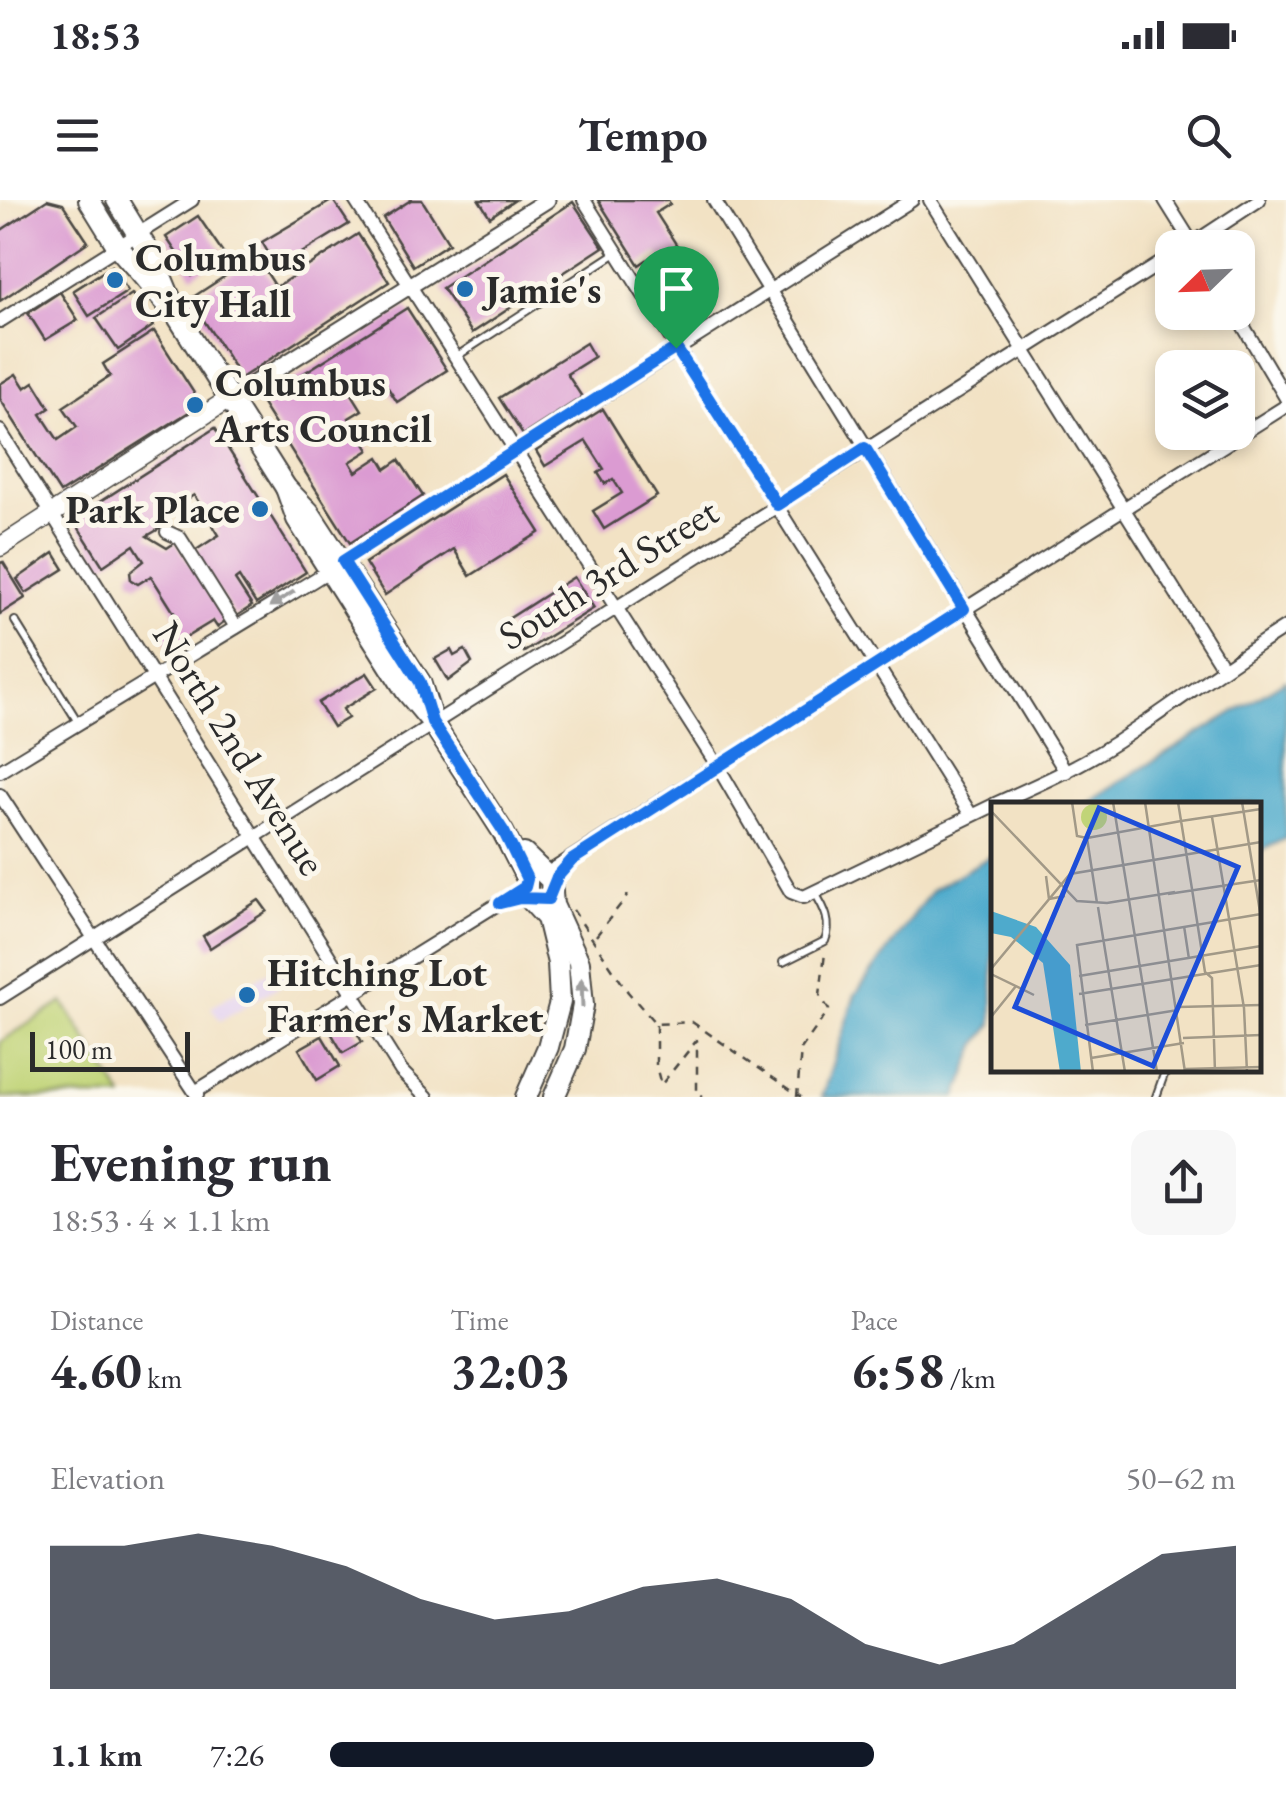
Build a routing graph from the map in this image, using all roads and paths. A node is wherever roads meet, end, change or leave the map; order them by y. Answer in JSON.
{"nodes":[{"id":1,"x":89,"y":200,"type":"edge"},
{"id":2,"x":117,"y":200,"type":"edge"},
{"id":3,"x":192,"y":200,"type":"edge"},
{"id":4,"x":355,"y":200,"type":"edge"},
{"id":5,"x":547,"y":200,"type":"edge"},
{"id":6,"x":584,"y":200,"type":"edge"},
{"id":7,"x":714,"y":200,"type":"edge"},
{"id":8,"x":910,"y":200,"type":"edge"},
{"id":9,"x":930,"y":200,"type":"edge"},
{"id":10,"x":1166,"y":200,"type":"edge"},
{"id":11,"x":1259,"y":200,"type":"edge"},
{"id":12,"x":1182,"y":230,"type":"edge"},
{"id":13,"x":1215,"y":230,"type":"edge"},
{"id":14,"x":138,"y":234,"type":"junction"},
{"id":15,"x":118,"y":247,"type":"junction"},
{"id":16,"x":617,"y":253,"type":"junction"},
{"id":17,"x":1155,"y":267,"type":"edge"},
{"id":18,"x":409,"y":288,"type":"junction"},
{"id":19,"x":768,"y":291,"type":"junction"},
{"id":20,"x":178,"y":316,"type":"junction"},
{"id":21,"x":0,"y":322,"type":"edge"},
{"id":22,"x":1245,"y":330,"type":"edge"},
{"id":23,"x":676,"y":348,"type":"junction"},
{"id":24,"x":1024,"y":350,"type":"junction"},
{"id":25,"x":454,"y":358,"type":"junction"},
{"id":26,"x":1286,"y":398,"type":"edge"},
{"id":27,"x":229,"y":399,"type":"junction"},
{"id":28,"x":1286,"y":406,"type":"edge"},
{"id":29,"x":0,"y":430,"type":"edge"},
{"id":30,"x":865,"y":448,"type":"junction"},
{"id":31,"x":513,"y":452,"type":"junction"},
{"id":32,"x":777,"y":505,"type":"junction"},
{"id":33,"x":1121,"y":508,"type":"junction"},
{"id":34,"x":53,"y":514,"type":"junction"},
{"id":35,"x":167,"y":532,"type":"dead end"},
{"id":36,"x":0,"y":547,"type":"edge"},
{"id":37,"x":336,"y":566,"type":"junction"},
{"id":38,"x":615,"y":607,"type":"junction"},
{"id":39,"x":964,"y":609,"type":"junction"},
{"id":40,"x":15,"y":621,"type":"dead end"},
{"id":41,"x":1286,"y":627,"type":"edge"},
{"id":42,"x":236,"y":628,"type":"junction"},
{"id":43,"x":878,"y":663,"type":"junction"},
{"id":44,"x":1222,"y":666,"type":"junction"},
{"id":45,"x":157,"y":675,"type":"junction"},
{"id":46,"x":79,"y":722,"type":"junction"},
{"id":47,"x":432,"y":722,"type":"junction"},
{"id":48,"x":717,"y":765,"type":"junction"},
{"id":49,"x":0,"y":771,"type":"edge"},
{"id":50,"x":1066,"y":772,"type":"junction"},
{"id":51,"x":0,"y":796,"type":"edge"},
{"id":52,"x":1001,"y":802,"type":"edge"},
{"id":53,"x":991,"y":806,"type":"edge"},
{"id":54,"x":971,"y":815,"type":"junction"},
{"id":55,"x":256,"y":838,"type":"junction"},
{"id":56,"x":538,"y":887,"type":"junction"},
{"id":57,"x":628,"y":895,"type":"dead end"},
{"id":58,"x":809,"y":895,"type":"junction"},
{"id":59,"x":570,"y":906,"type":"dead end"},
{"id":60,"x":595,"y":936,"type":"junction"},
{"id":61,"x":94,"y":940,"type":"junction"},
{"id":62,"x":826,"y":942,"type":"junction"},
{"id":63,"x":783,"y":962,"type":"dead end"},
{"id":64,"x":354,"y":991,"type":"junction"},
{"id":65,"x":0,"y":998,"type":"edge"},
{"id":66,"x":656,"y":1024,"type":"junction"},
{"id":67,"x":1165,"y":1072,"type":"edge"},
{"id":68,"x":565,"y":1086,"type":"edge"},
{"id":69,"x":196,"y":1094,"type":"edge"},
{"id":70,"x":428,"y":1097,"type":"edge"},
{"id":71,"x":526,"y":1097,"type":"edge"},
{"id":72,"x":554,"y":1097,"type":"edge"},
{"id":73,"x":702,"y":1097,"type":"edge"},
{"id":74,"x":799,"y":1097,"type":"edge"},
{"id":75,"x":1156,"y":1097,"type":"edge"}],
"edges":[{"from":1,"to":15,"type":"main road"},
{"from":2,"to":14,"type":"main road"},
{"from":3,"to":14,"type":"street"},
{"from":4,"to":18,"type":"street"},
{"from":5,"to":18,"type":"street"},
{"from":6,"to":16,"type":"street"},
{"from":7,"to":19,"type":"street"},
{"from":8,"to":19,"type":"street"},
{"from":9,"to":24,"type":"street"},
{"from":10,"to":12,"type":"street"},
{"from":11,"to":13,"type":"street"},
{"from":14,"to":15,"type":"street"},
{"from":14,"to":20,"type":"main road"},
{"from":15,"to":20,"type":"main road"},
{"from":15,"to":21,"type":"street"},
{"from":16,"to":23,"type":"street"},
{"from":16,"to":25,"type":"lane"},
{"from":17,"to":24,"type":"street","name":"South 3rd Street"},
{"from":18,"to":25,"type":"street"},
{"from":18,"to":27,"type":"street"},
{"from":19,"to":23,"type":"street"},
{"from":19,"to":30,"type":"street"},
{"from":20,"to":27,"type":"main road"},
{"from":22,"to":26,"type":"street"},
{"from":23,"to":31,"type":"street"},
{"from":23,"to":32,"type":"street"},
{"from":24,"to":30,"type":"street","name":"South 3rd Street"},
{"from":24,"to":33,"type":"street"},
{"from":25,"to":31,"type":"street"},
{"from":27,"to":34,"type":"main road"},
{"from":27,"to":37,"type":"main road"},
{"from":28,"to":33,"type":"street"},
{"from":29,"to":34,"type":"street","name":"North 2nd Avenue"},
{"from":30,"to":32,"type":"street","name":"South 3rd Street"},
{"from":30,"to":39,"type":"street"},
{"from":31,"to":37,"type":"street"},
{"from":31,"to":38,"type":"street"},
{"from":32,"to":38,"type":"street","name":"South 3rd Street"},
{"from":32,"to":43,"type":"street"},
{"from":33,"to":39,"type":"street"},
{"from":33,"to":44,"type":"street"},
{"from":34,"to":36,"type":"main road"},
{"from":34,"to":45,"type":"street","name":"North 2nd Avenue"},
{"from":35,"to":42,"type":"street"},
{"from":37,"to":42,"type":"street","one_way":true},
{"from":37,"to":47,"type":"main road"},
{"from":38,"to":47,"type":"street","name":"South 3rd Street"},
{"from":38,"to":48,"type":"street"},
{"from":39,"to":43,"type":"street"},
{"from":39,"to":50,"type":"street"},
{"from":40,"to":46,"type":"lane"},
{"from":41,"to":44,"type":"street"},
{"from":42,"to":45,"type":"street"},
{"from":43,"to":48,"type":"street"},
{"from":43,"to":54,"type":"street"},
{"from":44,"to":50,"type":"street"},
{"from":45,"to":46,"type":"street"},
{"from":45,"to":55,"type":"street","name":"North 2nd Avenue"},
{"from":46,"to":49,"type":"street"},
{"from":47,"to":55,"type":"street","name":"South 3rd Street"},
{"from":47,"to":56,"type":"main road"},
{"from":48,"to":56,"type":"street"},
{"from":48,"to":58,"type":"street"},
{"from":50,"to":52,"type":"street"},
{"from":51,"to":61,"type":"street"},
{"from":53,"to":54,"type":"street"},
{"from":54,"to":58,"type":"street"},
{"from":55,"to":61,"type":"street","name":"South 3rd Street"},
{"from":55,"to":64,"type":"street","name":"North 2nd Avenue"},
{"from":56,"to":64,"type":"street"},
{"from":68,"to":56,"type":"main road","one_way":true},
{"from":56,"to":71,"type":"main road"},
{"from":57,"to":60,"type":"path"},
{"from":58,"to":62,"type":"lane"},
{"from":59,"to":60,"type":"path"},
{"from":60,"to":66,"type":"path"},
{"from":61,"to":65,"type":"street","name":"South 3rd Street"},
{"from":61,"to":69,"type":"street"},
{"from":62,"to":63,"type":"lane"},
{"from":62,"to":74,"type":"path"},
{"from":64,"to":69,"type":"street"},
{"from":64,"to":70,"type":"street","name":"North 2nd Avenue"},
{"from":66,"to":73,"type":"path"},
{"from":66,"to":74,"type":"path","bridge":true},
{"from":67,"to":75,"type":"lane"},
{"from":68,"to":72,"type":"main road"}]}
